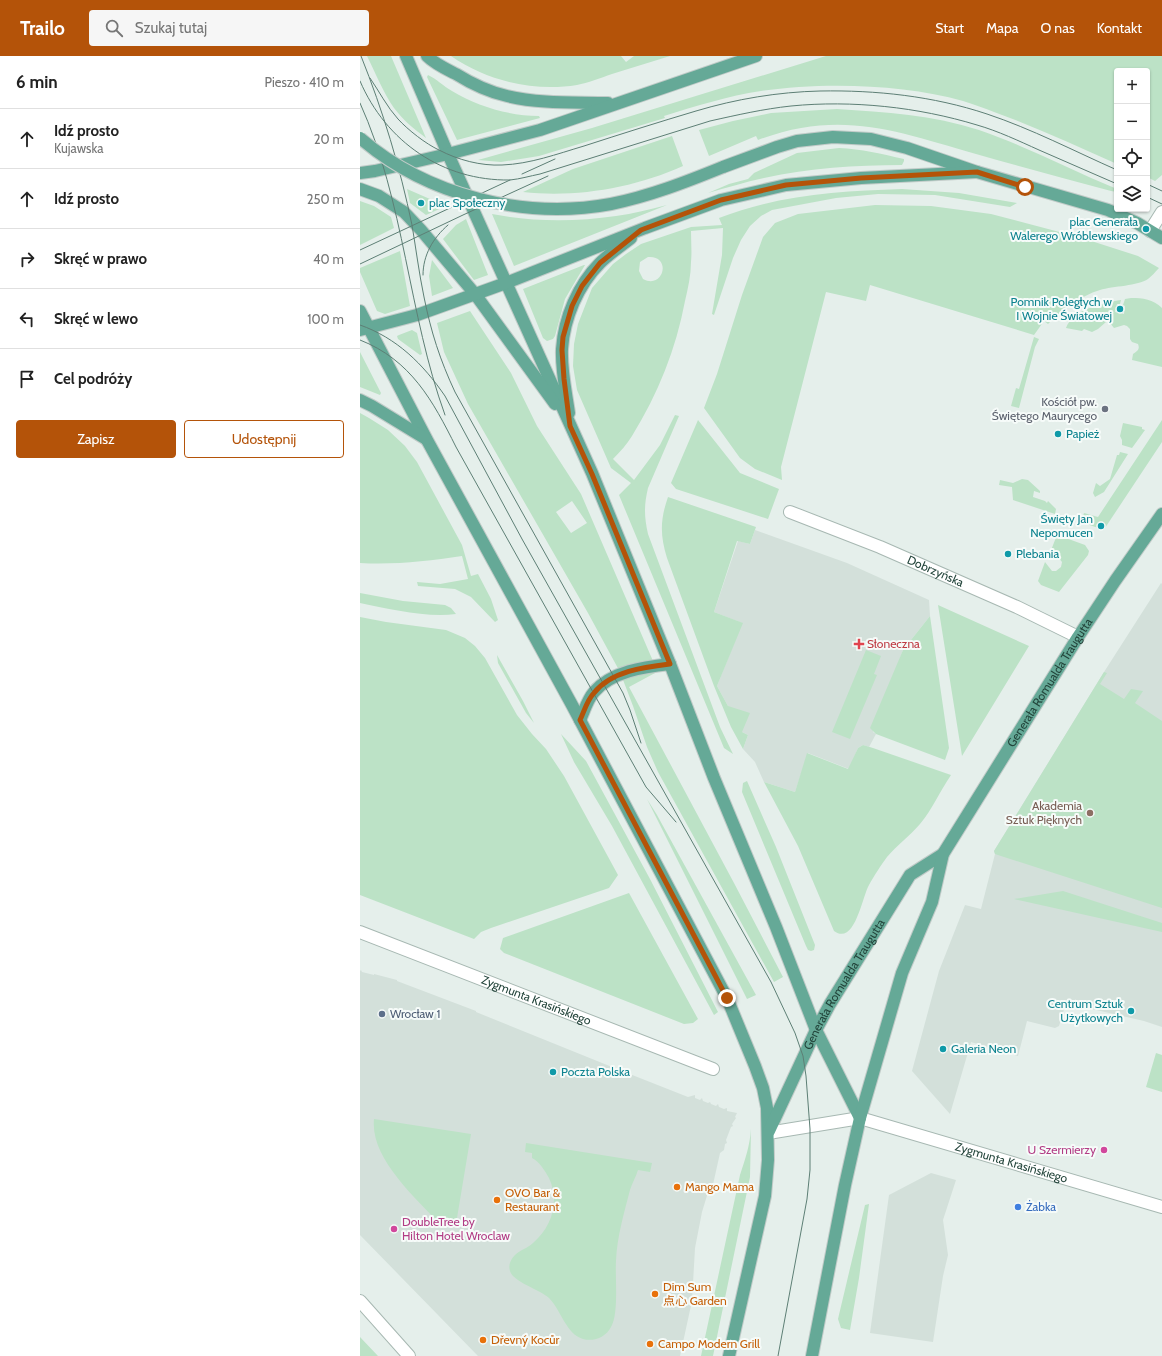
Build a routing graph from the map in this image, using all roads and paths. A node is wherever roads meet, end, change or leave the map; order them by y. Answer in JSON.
{"nodes":[{"id":1,"x":406,"y":56,"type":"edge"},
{"id":2,"x":427,"y":56,"type":"edge"},
{"id":3,"x":756,"y":56,"type":"edge"},
{"id":4,"x":616,"y":104,"type":"junction"},
{"id":5,"x":360,"y":138,"type":"edge"},
{"id":6,"x":448,"y":154,"type":"junction"},
{"id":7,"x":977,"y":172,"type":"junction"},
{"id":8,"x":360,"y":173,"type":"edge"},
{"id":9,"x":360,"y":189,"type":"edge"},
{"id":10,"x":1162,"y":212,"type":"edge"},
{"id":11,"x":641,"y":230,"type":"junction"},
{"id":12,"x":1150,"y":231,"type":"junction"},
{"id":13,"x":1162,"y":238,"type":"edge"},
{"id":14,"x":506,"y":283,"type":"junction"},
{"id":15,"x":476,"y":294,"type":"junction"},
{"id":16,"x":360,"y":310,"type":"edge"},
{"id":17,"x":364,"y":329,"type":"edge"},
{"id":18,"x":360,"y":400,"type":"edge"},
{"id":19,"x":570,"y":426,"type":"junction"},
{"id":20,"x":427,"y":440,"type":"junction"},
{"id":21,"x":790,"y":512,"type":"dead end"},
{"id":22,"x":1162,"y":514,"type":"edge"},
{"id":23,"x":1078,"y":637,"type":"junction"},
{"id":24,"x":670,"y":664,"type":"junction"},
{"id":25,"x":580,"y":720,"type":"junction"},
{"id":26,"x":943,"y":854,"type":"junction"},
{"id":27,"x":360,"y":932,"type":"edge"},
{"id":28,"x":816,"y":1030,"type":"junction"},
{"id":29,"x":713,"y":1069,"type":"dead end"},
{"id":30,"x":860,"y":1118,"type":"junction"},
{"id":31,"x":768,"y":1133,"type":"junction"},
{"id":32,"x":1162,"y":1207,"type":"edge"},
{"id":33,"x":360,"y":1301,"type":"edge"},
{"id":34,"x":409,"y":1356,"type":"edge"},
{"id":35,"x":729,"y":1356,"type":"edge"},
{"id":36,"x":812,"y":1356,"type":"edge"}],
"edges":[{"from":1,"to":6,"type":"main road"},
{"from":2,"to":4,"type":"main road"},
{"from":3,"to":4,"type":"main road"},
{"from":4,"to":6,"type":"main road"},
{"from":5,"to":7,"type":"main road","bridge":true},
{"from":6,"to":8,"type":"main road"},
{"from":6,"to":14,"type":"main road"},
{"from":7,"to":11,"type":"main road"},
{"from":7,"to":12,"type":"main road"},
{"from":9,"to":15,"type":"main road"},
{"from":10,"to":12,"type":"street"},
{"from":11,"to":14,"type":"main road"},
{"from":11,"to":19,"type":"main road"},
{"from":12,"to":13,"type":"main road"},
{"from":14,"to":15,"type":"main road"},
{"from":14,"to":19,"type":"main road"},
{"from":15,"to":17,"type":"main road"},
{"from":15,"to":19,"type":"main road"},
{"from":16,"to":17,"type":"main road"},
{"from":17,"to":20,"type":"main road"},
{"from":18,"to":20,"type":"main road"},
{"from":19,"to":24,"type":"main road"},
{"from":20,"to":25,"type":"main road"},
{"from":21,"to":23,"type":"street","name":"Dobrzyńska"},
{"from":22,"to":23,"type":"main road","name":"Generała Romualda Traugutta"},
{"from":23,"to":26,"type":"main road","name":"Generała Romualda Traugutta"},
{"from":24,"to":25,"type":"main road"},
{"from":24,"to":28,"type":"main road"},
{"from":25,"to":31,"type":"main road"},
{"from":26,"to":28,"type":"main road","name":"Generała Romualda Traugutta"},
{"from":26,"to":30,"type":"main road","name":"Generała Romualda Traugutta"},
{"from":27,"to":29,"type":"street","name":"Zygmunta Krasińskiego"},
{"from":28,"to":30,"type":"main road"},
{"from":28,"to":31,"type":"main road","name":"Generała Romualda Traugutta"},
{"from":30,"to":31,"type":"street"},
{"from":30,"to":32,"type":"street","name":"Zygmunta Krasińskiego"},
{"from":30,"to":36,"type":"main road","name":"Generała Romualda Traugutta"},
{"from":31,"to":35,"type":"main road","name":"Generała Romualda Traugutta"},
{"from":33,"to":34,"type":"street"}]}
